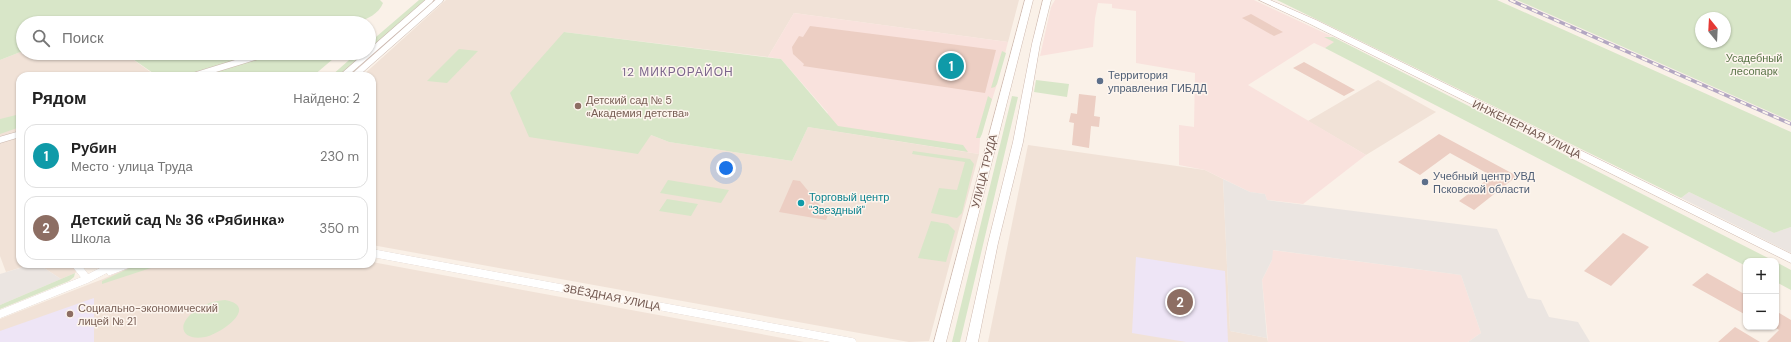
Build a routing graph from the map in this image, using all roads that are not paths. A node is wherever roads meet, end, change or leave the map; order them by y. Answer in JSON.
{"nodes":[{"id":1,"x":430,"y":0,"type":"edge"},
{"id":2,"x":440,"y":0,"type":"edge"},
{"id":3,"x":1029,"y":0,"type":"edge"},
{"id":4,"x":1047,"y":0,"type":"edge"},
{"id":5,"x":1263,"y":0,"type":"edge"},
{"id":6,"x":376,"y":47,"type":"edge"},
{"id":7,"x":376,"y":57,"type":"edge"},
{"id":8,"x":245,"y":60,"type":"edge"},
{"id":9,"x":361,"y":60,"type":"edge"},
{"id":10,"x":372,"y":60,"type":"edge"},
{"id":11,"x":206,"y":72,"type":"edge"},
{"id":12,"x":348,"y":72,"type":"edge"},
{"id":13,"x":359,"y":72,"type":"edge"},
{"id":14,"x":16,"y":135,"type":"edge"},
{"id":15,"x":0,"y":140,"type":"edge"},
{"id":16,"x":376,"y":254,"type":"edge"},
{"id":17,"x":1791,"y":259,"type":"edge"},
{"id":18,"x":80,"y":268,"type":"edge"},
{"id":19,"x":108,"y":268,"type":"edge"},
{"id":20,"x":117,"y":268,"type":"edge"},
{"id":21,"x":91,"y":277,"type":"junction"},
{"id":22,"x":0,"y":314,"type":"edge"},
{"id":23,"x":852,"y":342,"type":"edge"},
{"id":24,"x":940,"y":342,"type":"edge"},
{"id":25,"x":972,"y":342,"type":"edge"}],
"edges":[{"from":1,"to":6,"type":"street"},
{"from":2,"to":7,"type":"street"},
{"from":3,"to":24,"type":"main road","name":"УЛИЦА ТРУДА"},
{"from":4,"to":25,"type":"main road"},
{"from":5,"to":17,"type":"main road","name":"ИНЖЕНЕРНАЯ УЛИЦА"},
{"from":8,"to":11,"type":"street"},
{"from":9,"to":12,"type":"street"},
{"from":10,"to":13,"type":"street"},
{"from":14,"to":15,"type":"street"},
{"from":16,"to":23,"type":"street","name":"ЗВЁЗДНАЯ УЛИЦА"},
{"from":18,"to":21,"type":"street"},
{"from":19,"to":21,"type":"street"},
{"from":20,"to":21,"type":"street"},
{"from":21,"to":22,"type":"street"}]}
